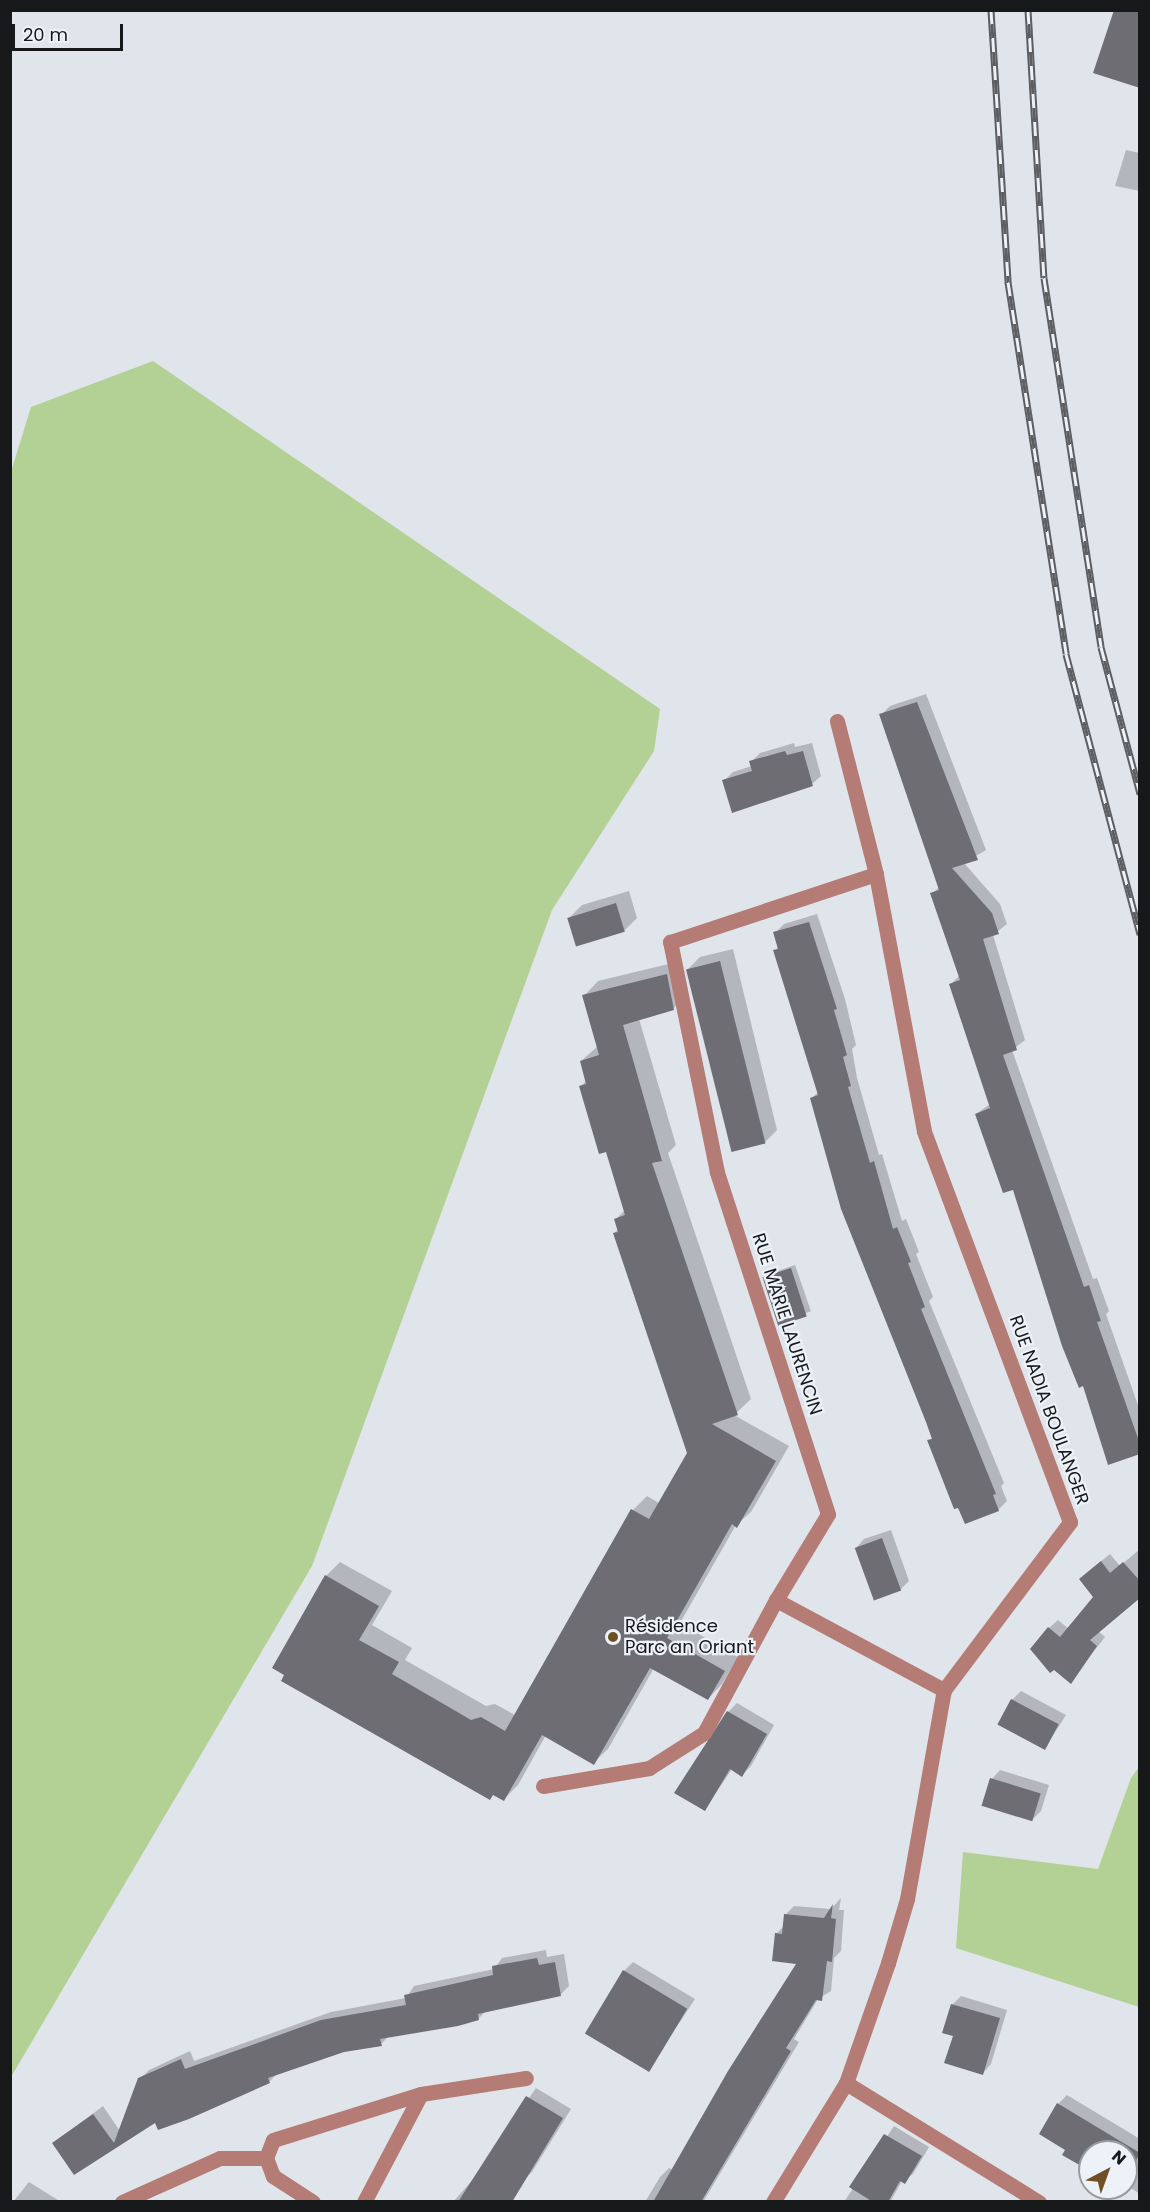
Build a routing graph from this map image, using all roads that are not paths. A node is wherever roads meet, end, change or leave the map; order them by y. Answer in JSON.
{"nodes":[{"id":1,"x":837,"y":721,"type":"dead end"},
{"id":2,"x":876,"y":874,"type":"junction"},
{"id":3,"x":776,"y":1600,"type":"junction"},
{"id":4,"x":944,"y":1690,"type":"junction"},
{"id":5,"x":543,"y":1786,"type":"dead end"},
{"id":6,"x":526,"y":2078,"type":"dead end"},
{"id":7,"x":846,"y":2083,"type":"junction"},
{"id":8,"x":421,"y":2094,"type":"junction"},
{"id":9,"x":266,"y":2158,"type":"junction"},
{"id":10,"x":122,"y":2202,"type":"edge"},
{"id":11,"x":313,"y":2202,"type":"edge"},
{"id":12,"x":364,"y":2202,"type":"edge"},
{"id":13,"x":773,"y":2202,"type":"edge"},
{"id":14,"x":1039,"y":2202,"type":"edge"}],
"edges":[{"from":1,"to":2,"type":"street"},
{"from":2,"to":3,"type":"street","name":"RUE MARIE LAURENCIN"},
{"from":2,"to":4,"type":"street","name":"RUE NADIA BOULANGER"},
{"from":3,"to":4,"type":"street"},
{"from":3,"to":5,"type":"street","name":"RUE MARIE LAURENCIN"},
{"from":4,"to":7,"type":"street","name":"RUE NADIA BOULANGER"},
{"from":6,"to":8,"type":"street"},
{"from":7,"to":13,"type":"street","name":"RUE NADIA BOULANGER"},
{"from":7,"to":14,"type":"street"},
{"from":8,"to":9,"type":"street"},
{"from":8,"to":12,"type":"street"},
{"from":9,"to":10,"type":"street"},
{"from":9,"to":11,"type":"street"}]}
